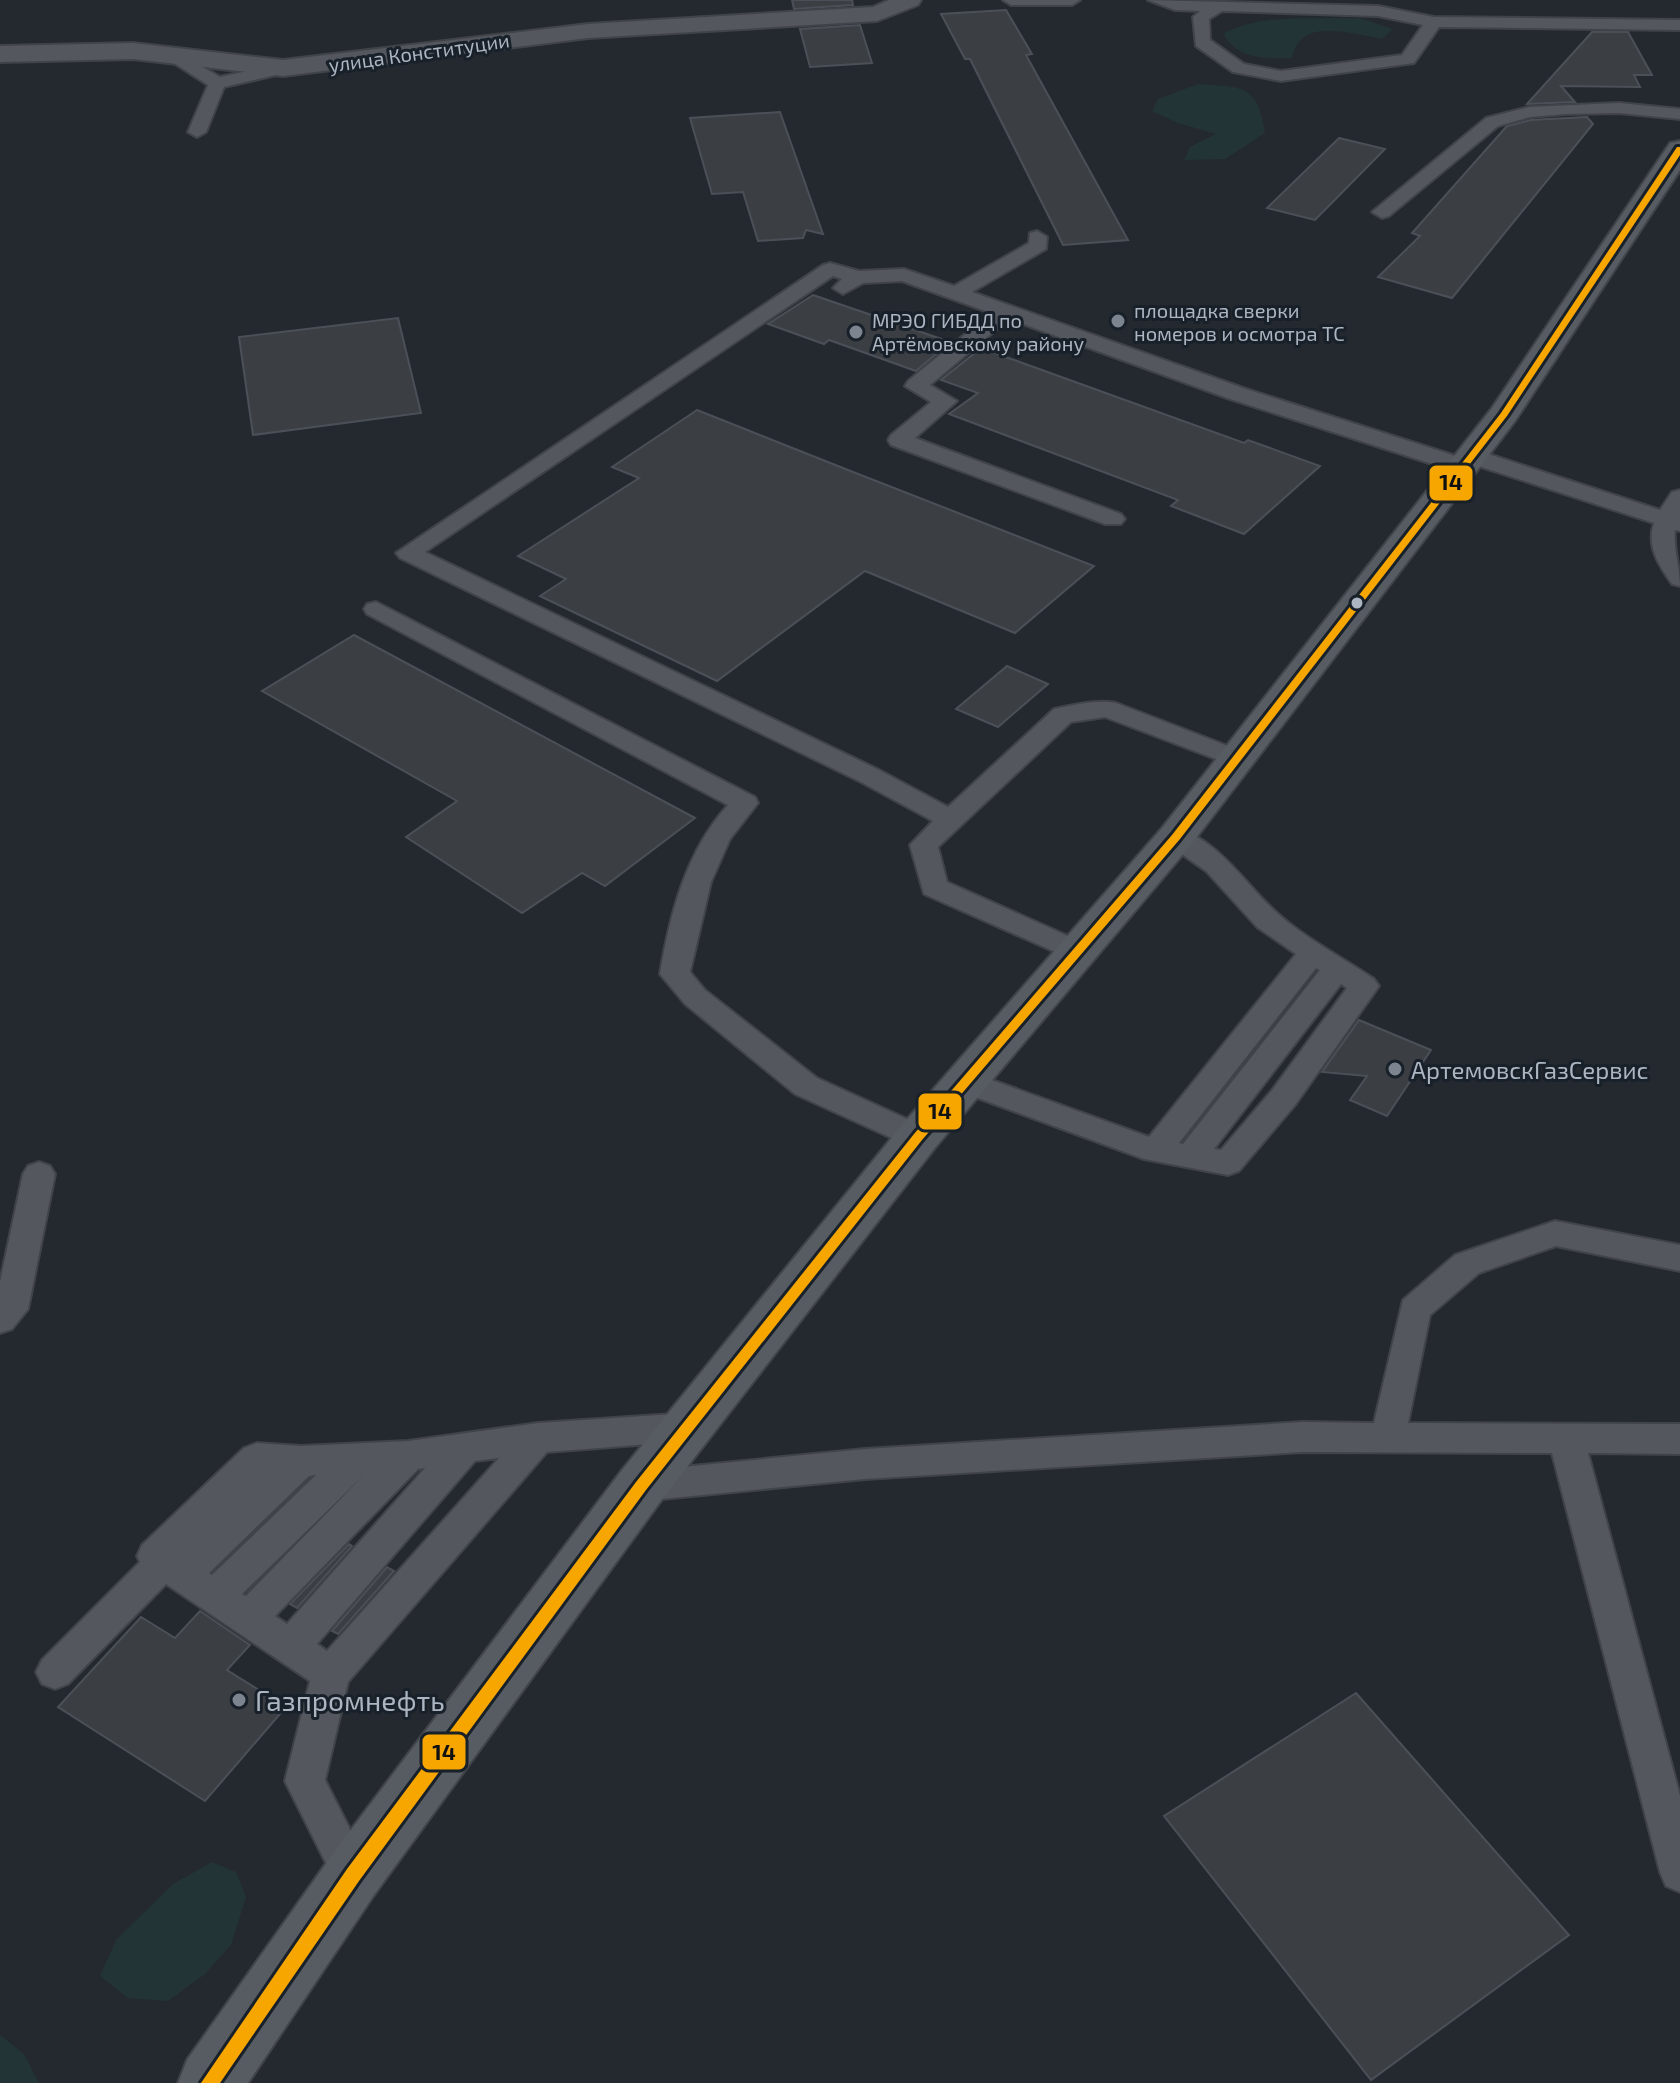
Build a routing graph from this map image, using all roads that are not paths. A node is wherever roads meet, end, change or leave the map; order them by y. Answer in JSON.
{"nodes":[{"id":1,"x":909,"y":0,"type":"edge"},
{"id":2,"x":1011,"y":0,"type":"edge"},
{"id":3,"x":1072,"y":0,"type":"edge"},
{"id":4,"x":1156,"y":0,"type":"edge"},
{"id":5,"x":1219,"y":6,"type":"junction"},
{"id":6,"x":1434,"y":22,"type":"junction"},
{"id":7,"x":1680,"y":25,"type":"edge"},
{"id":8,"x":0,"y":54,"type":"edge"},
{"id":9,"x":180,"y":59,"type":"junction"},
{"id":10,"x":283,"y":68,"type":"junction"},
{"id":11,"x":217,"y":83,"type":"junction"},
{"id":12,"x":1680,"y":114,"type":"edge"},
{"id":13,"x":197,"y":132,"type":"dead end"},
{"id":14,"x":1680,"y":149,"type":"edge"},
{"id":15,"x":1382,"y":212,"type":"dead end"},
{"id":16,"x":1037,"y":237,"type":"dead end"},
{"id":17,"x":957,"y":293,"type":"junction"},
{"id":18,"x":1007,"y":310,"type":"junction"},
{"id":19,"x":1466,"y":461,"type":"junction"},
{"id":20,"x":1680,"y":497,"type":"edge"},
{"id":21,"x":1113,"y":519,"type":"dead end"},
{"id":22,"x":1672,"y":521,"type":"edge"},
{"id":23,"x":1680,"y":579,"type":"edge"},
{"id":24,"x":376,"y":609,"type":"dead end"},
{"id":25,"x":1237,"y":759,"type":"junction"},
{"id":26,"x":951,"y":820,"type":"junction"},
{"id":27,"x":1176,"y":837,"type":"junction"},
{"id":28,"x":1078,"y":952,"type":"junction"},
{"id":29,"x":1325,"y":960,"type":"junction"},
{"id":30,"x":967,"y":1082,"type":"junction"},
{"id":31,"x":918,"y":1137,"type":"junction"},
{"id":32,"x":1155,"y":1151,"type":"junction"},
{"id":33,"x":39,"y":1174,"type":"dead end"},
{"id":34,"x":1680,"y":1258,"type":"edge"},
{"id":35,"x":0,"y":1320,"type":"edge"},
{"id":36,"x":689,"y":1427,"type":"junction"},
{"id":37,"x":1388,"y":1437,"type":"junction"},
{"id":38,"x":538,"y":1438,"type":"junction"},
{"id":39,"x":1566,"y":1438,"type":"junction"},
{"id":40,"x":1680,"y":1439,"type":"edge"},
{"id":41,"x":466,"y":1447,"type":"junction"},
{"id":42,"x":408,"y":1456,"type":"junction"},
{"id":43,"x":356,"y":1460,"type":"junction"},
{"id":44,"x":641,"y":1486,"type":"junction"},
{"id":45,"x":173,"y":1568,"type":"junction"},
{"id":46,"x":215,"y":1596,"type":"junction"},
{"id":47,"x":248,"y":1619,"type":"junction"},
{"id":48,"x":290,"y":1647,"type":"junction"},
{"id":49,"x":55,"y":1672,"type":"dead end"},
{"id":50,"x":331,"y":1674,"type":"junction"},
{"id":51,"x":1680,"y":1872,"type":"edge"},
{"id":52,"x":353,"y":1875,"type":"junction"},
{"id":53,"x":210,"y":2083,"type":"edge"}],
"edges":[{"from":1,"to":10,"type":"street","name":"улица Конституции"},
{"from":2,"to":3,"type":"lane"},
{"from":4,"to":5,"type":"lane"},
{"from":5,"to":6,"type":"lane"},
{"from":5,"to":6,"type":"lane"},
{"from":6,"to":7,"type":"lane"},
{"from":8,"to":9,"type":"street","name":"улица Конституции"},
{"from":9,"to":10,"type":"street","name":"улица Конституции"},
{"from":9,"to":11,"type":"lane"},
{"from":10,"to":11,"type":"lane"},
{"from":11,"to":13,"type":"lane"},
{"from":12,"to":15,"type":"lane"},
{"from":14,"to":19,"type":"main road"},
{"from":16,"to":17,"type":"lane"},
{"from":17,"to":18,"type":"lane"},
{"from":17,"to":26,"type":"lane"},
{"from":18,"to":19,"type":"lane"},
{"from":18,"to":21,"type":"lane"},
{"from":19,"to":22,"type":"lane"},
{"from":19,"to":25,"type":"main road"},
{"from":20,"to":22,"type":"lane"},
{"from":22,"to":23,"type":"lane"},
{"from":24,"to":31,"type":"lane"},
{"from":25,"to":26,"type":"lane"},
{"from":25,"to":27,"type":"main road"},
{"from":26,"to":28,"type":"lane"},
{"from":27,"to":28,"type":"main road"},
{"from":27,"to":29,"type":"lane"},
{"from":28,"to":30,"type":"main road"},
{"from":29,"to":32,"type":"lane"},
{"from":29,"to":32,"type":"lane"},
{"from":30,"to":31,"type":"main road"},
{"from":30,"to":32,"type":"lane"},
{"from":31,"to":36,"type":"main road"},
{"from":33,"to":35,"type":"lane"},
{"from":34,"to":37,"type":"lane"},
{"from":36,"to":38,"type":"lane"},
{"from":36,"to":44,"type":"main road"},
{"from":37,"to":39,"type":"lane"},
{"from":37,"to":44,"type":"lane"},
{"from":38,"to":41,"type":"lane"},
{"from":38,"to":50,"type":"lane"},
{"from":39,"to":40,"type":"lane"},
{"from":39,"to":51,"type":"lane"},
{"from":41,"to":42,"type":"lane"},
{"from":41,"to":48,"type":"lane"},
{"from":42,"to":43,"type":"lane"},
{"from":42,"to":47,"type":"lane"},
{"from":43,"to":45,"type":"lane"},
{"from":43,"to":46,"type":"lane"},
{"from":44,"to":52,"type":"main road"},
{"from":45,"to":46,"type":"lane"},
{"from":45,"to":49,"type":"lane"},
{"from":46,"to":47,"type":"lane"},
{"from":47,"to":48,"type":"lane"},
{"from":48,"to":50,"type":"lane"},
{"from":50,"to":52,"type":"lane"},
{"from":52,"to":53,"type":"main road"}]}
